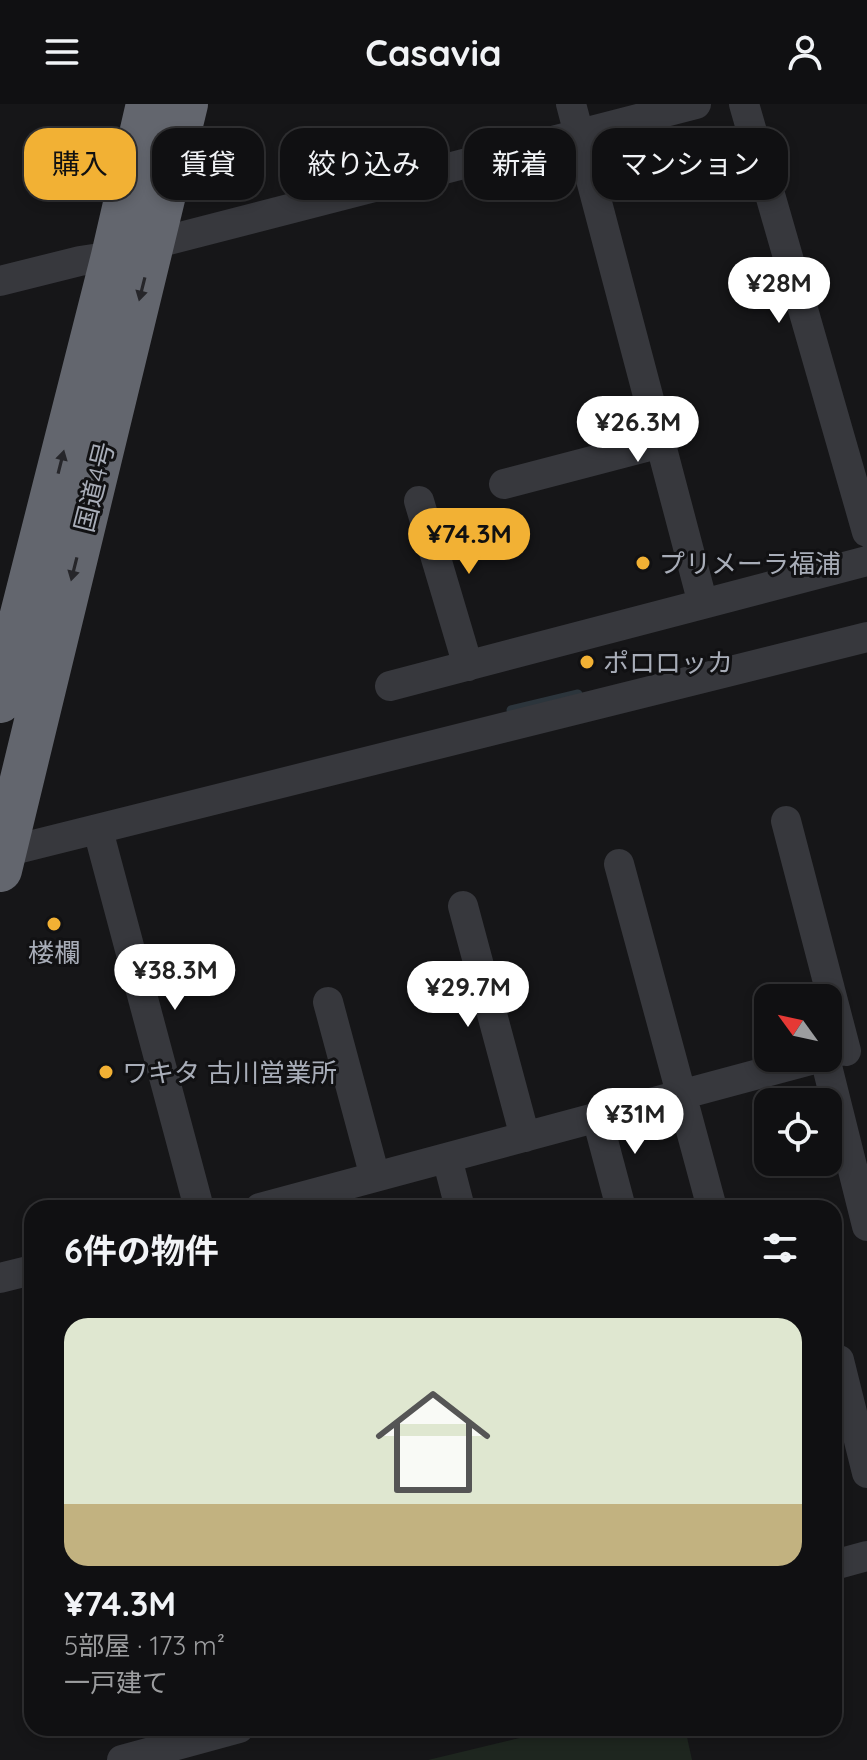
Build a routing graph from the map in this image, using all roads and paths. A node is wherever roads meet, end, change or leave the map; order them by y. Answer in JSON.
{"nodes":[{"id":1,"x":148,"y":104,"type":"edge"},
{"id":2,"x":186,"y":104,"type":"edge"},
{"id":3,"x":571,"y":104,"type":"edge"},
{"id":4,"x":696,"y":104,"type":"edge"},
{"id":5,"x":744,"y":104,"type":"edge"},
{"id":6,"x":579,"y":135,"type":"junction"},
{"id":7,"x":133,"y":250,"type":"junction"},
{"id":8,"x":0,"y":281,"type":"edge"},
{"id":9,"x":661,"y":443,"type":"junction"},
{"id":10,"x":504,"y":484,"type":"dead end"},
{"id":11,"x":419,"y":501,"type":"dead end"},
{"id":12,"x":867,"y":532,"type":"edge"},
{"id":13,"x":867,"y":561,"type":"edge"},
{"id":14,"x":703,"y":604,"type":"junction"},
{"id":15,"x":867,"y":637,"type":"edge"},
{"id":16,"x":468,"y":666,"type":"junction"},
{"id":17,"x":390,"y":686,"type":"dead end"},
{"id":18,"x":0,"y":701,"type":"edge"},
{"id":19,"x":786,"y":821,"type":"dead end"},
{"id":20,"x":98,"y":830,"type":"junction"},
{"id":21,"x":2,"y":861,"type":"edge"},
{"id":22,"x":619,"y":864,"type":"dead end"},
{"id":23,"x":463,"y":906,"type":"dead end"},
{"id":24,"x":822,"y":984,"type":"edge"},
{"id":25,"x":328,"y":1002,"type":"dead end"},
{"id":26,"x":767,"y":1072,"type":"edge"},
{"id":27,"x":840,"y":1072,"type":"edge"},
{"id":28,"x":682,"y":1095,"type":"junction"},
{"id":29,"x":597,"y":1118,"type":"junction"},
{"id":30,"x":525,"y":1137,"type":"junction"},
{"id":31,"x":447,"y":1158,"type":"junction"},
{"id":32,"x":375,"y":1177,"type":"junction"},
{"id":33,"x":197,"y":1200,"type":"edge"},
{"id":34,"x":290,"y":1200,"type":"edge"},
{"id":35,"x":458,"y":1200,"type":"edge"},
{"id":36,"x":619,"y":1200,"type":"edge"},
{"id":37,"x":710,"y":1200,"type":"edge"},
{"id":38,"x":867,"y":1226,"type":"edge"},
{"id":39,"x":24,"y":1272,"type":"edge"},
{"id":40,"x":0,"y":1278,"type":"edge"},
{"id":41,"x":842,"y":1372,"type":"edge"},
{"id":42,"x":867,"y":1473,"type":"edge"},
{"id":43,"x":867,"y":1556,"type":"edge"},
{"id":44,"x":842,"y":1563,"type":"edge"},
{"id":45,"x":210,"y":1736,"type":"edge"},
{"id":46,"x":122,"y":1760,"type":"edge"}],
"edges":[{"from":1,"to":7,"type":"highway","name":"国道4号"},
{"from":2,"to":7,"type":"highway","name":"国道4号"},
{"from":3,"to":6,"type":"street"},
{"from":4,"to":6,"type":"street"},
{"from":5,"to":12,"type":"street"},
{"from":6,"to":7,"type":"street"},
{"from":6,"to":9,"type":"street"},
{"from":7,"to":8,"type":"street"},
{"from":18,"to":7,"type":"highway","name":"国道4号","one_way":true},
{"from":7,"to":21,"type":"highway","name":"国道4号","one_way":true},
{"from":9,"to":10,"type":"street"},
{"from":9,"to":14,"type":"street"},
{"from":11,"to":16,"type":"street"},
{"from":13,"to":14,"type":"street"},
{"from":14,"to":16,"type":"street"},
{"from":15,"to":20,"type":"street"},
{"from":16,"to":17,"type":"street"},
{"from":19,"to":24,"type":"street"},
{"from":20,"to":21,"type":"street"},
{"from":20,"to":33,"type":"street"},
{"from":22,"to":28,"type":"street"},
{"from":23,"to":30,"type":"street"},
{"from":25,"to":32,"type":"street"},
{"from":26,"to":28,"type":"street"},
{"from":27,"to":38,"type":"street"},
{"from":28,"to":29,"type":"street"},
{"from":28,"to":37,"type":"street"},
{"from":29,"to":30,"type":"street"},
{"from":29,"to":36,"type":"street"},
{"from":30,"to":31,"type":"street"},
{"from":31,"to":32,"type":"street"},
{"from":31,"to":35,"type":"street"},
{"from":32,"to":34,"type":"street"},
{"from":39,"to":40,"type":"street"},
{"from":41,"to":42,"type":"street"},
{"from":43,"to":44,"type":"street"},
{"from":45,"to":46,"type":"street"}]}
